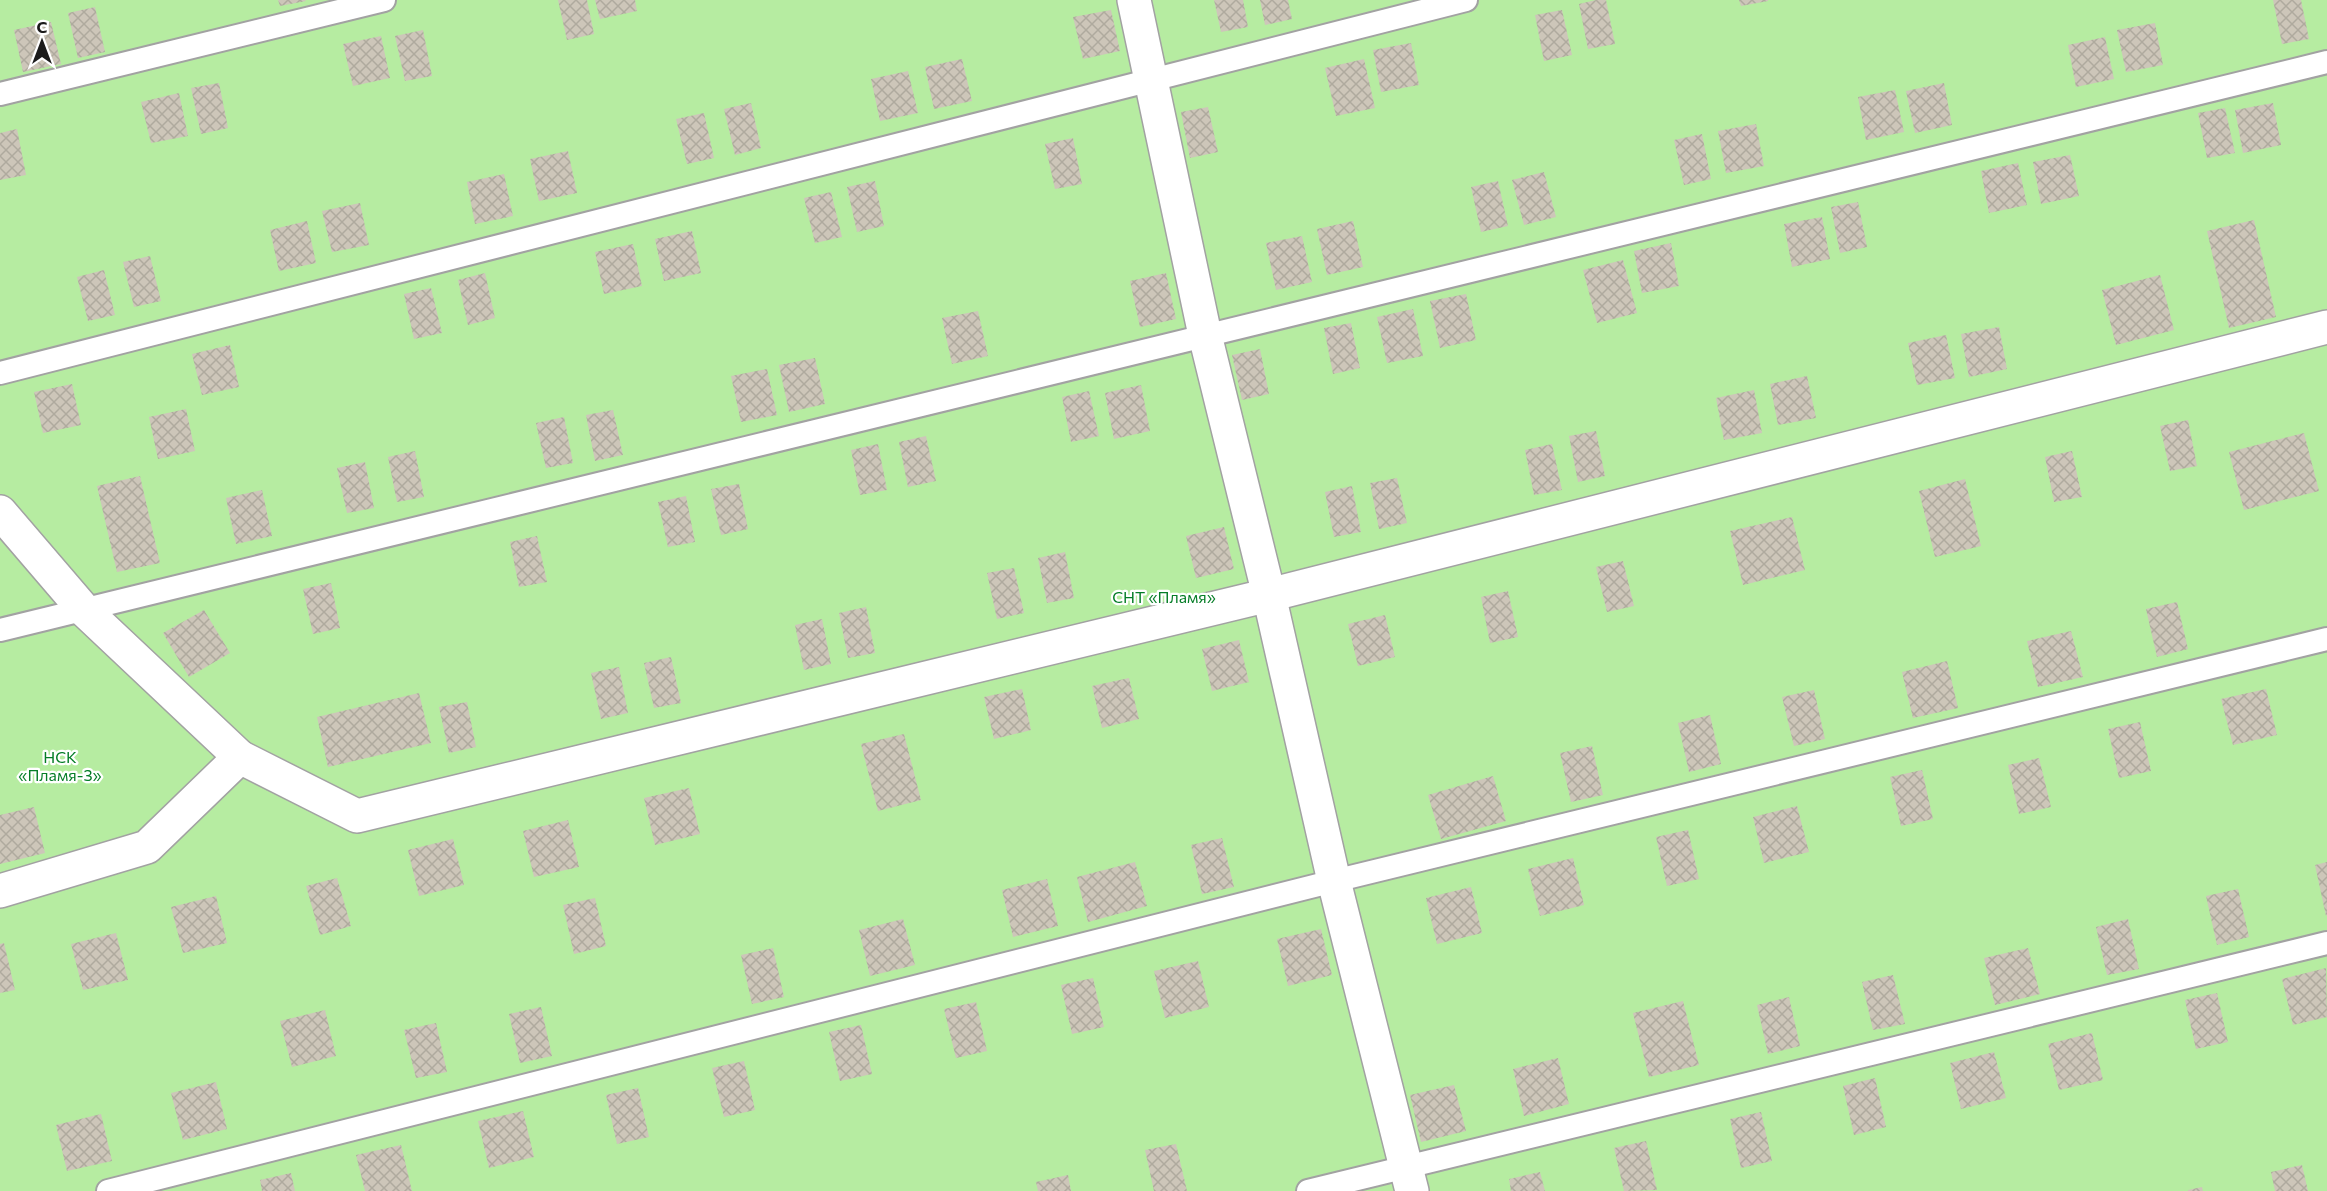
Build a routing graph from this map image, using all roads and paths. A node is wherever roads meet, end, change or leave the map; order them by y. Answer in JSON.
{"nodes":[{"id":1,"x":384,"y":0,"type":"edge"},
{"id":2,"x":1134,"y":0,"type":"edge"},
{"id":3,"x":1466,"y":0,"type":"edge"},
{"id":4,"x":2327,"y":62,"type":"edge"},
{"id":5,"x":1150,"y":80,"type":"junction"},
{"id":6,"x":0,"y":94,"type":"edge"},
{"id":7,"x":2327,"y":327,"type":"edge"},
{"id":8,"x":1205,"y":335,"type":"junction"},
{"id":9,"x":0,"y":372,"type":"edge"},
{"id":10,"x":0,"y":512,"type":"edge"},
{"id":11,"x":1269,"y":595,"type":"junction"},
{"id":12,"x":84,"y":610,"type":"junction"},
{"id":13,"x":0,"y":630,"type":"edge"},
{"id":14,"x":2327,"y":639,"type":"edge"},
{"id":15,"x":240,"y":756,"type":"junction"},
{"id":16,"x":1334,"y":881,"type":"junction"},
{"id":17,"x":0,"y":891,"type":"edge"},
{"id":18,"x":2327,"y":944,"type":"edge"},
{"id":19,"x":1409,"y":1179,"type":"edge"},
{"id":20,"x":108,"y":1191,"type":"edge"},
{"id":21,"x":1308,"y":1191,"type":"edge"}],
"edges":[{"from":1,"to":6,"type":"lane"},
{"from":2,"to":5,"type":"street"},
{"from":3,"to":5,"type":"lane"},
{"from":4,"to":8,"type":"lane"},
{"from":5,"to":8,"type":"street"},
{"from":5,"to":9,"type":"lane"},
{"from":7,"to":11,"type":"street"},
{"from":8,"to":11,"type":"street"},
{"from":8,"to":12,"type":"lane"},
{"from":10,"to":12,"type":"street"},
{"from":11,"to":15,"type":"street"},
{"from":11,"to":16,"type":"street"},
{"from":12,"to":13,"type":"lane"},
{"from":12,"to":15,"type":"street"},
{"from":14,"to":16,"type":"lane"},
{"from":15,"to":17,"type":"street"},
{"from":16,"to":19,"type":"street"},
{"from":16,"to":20,"type":"lane"},
{"from":18,"to":19,"type":"lane"},
{"from":19,"to":21,"type":"lane"}]}
